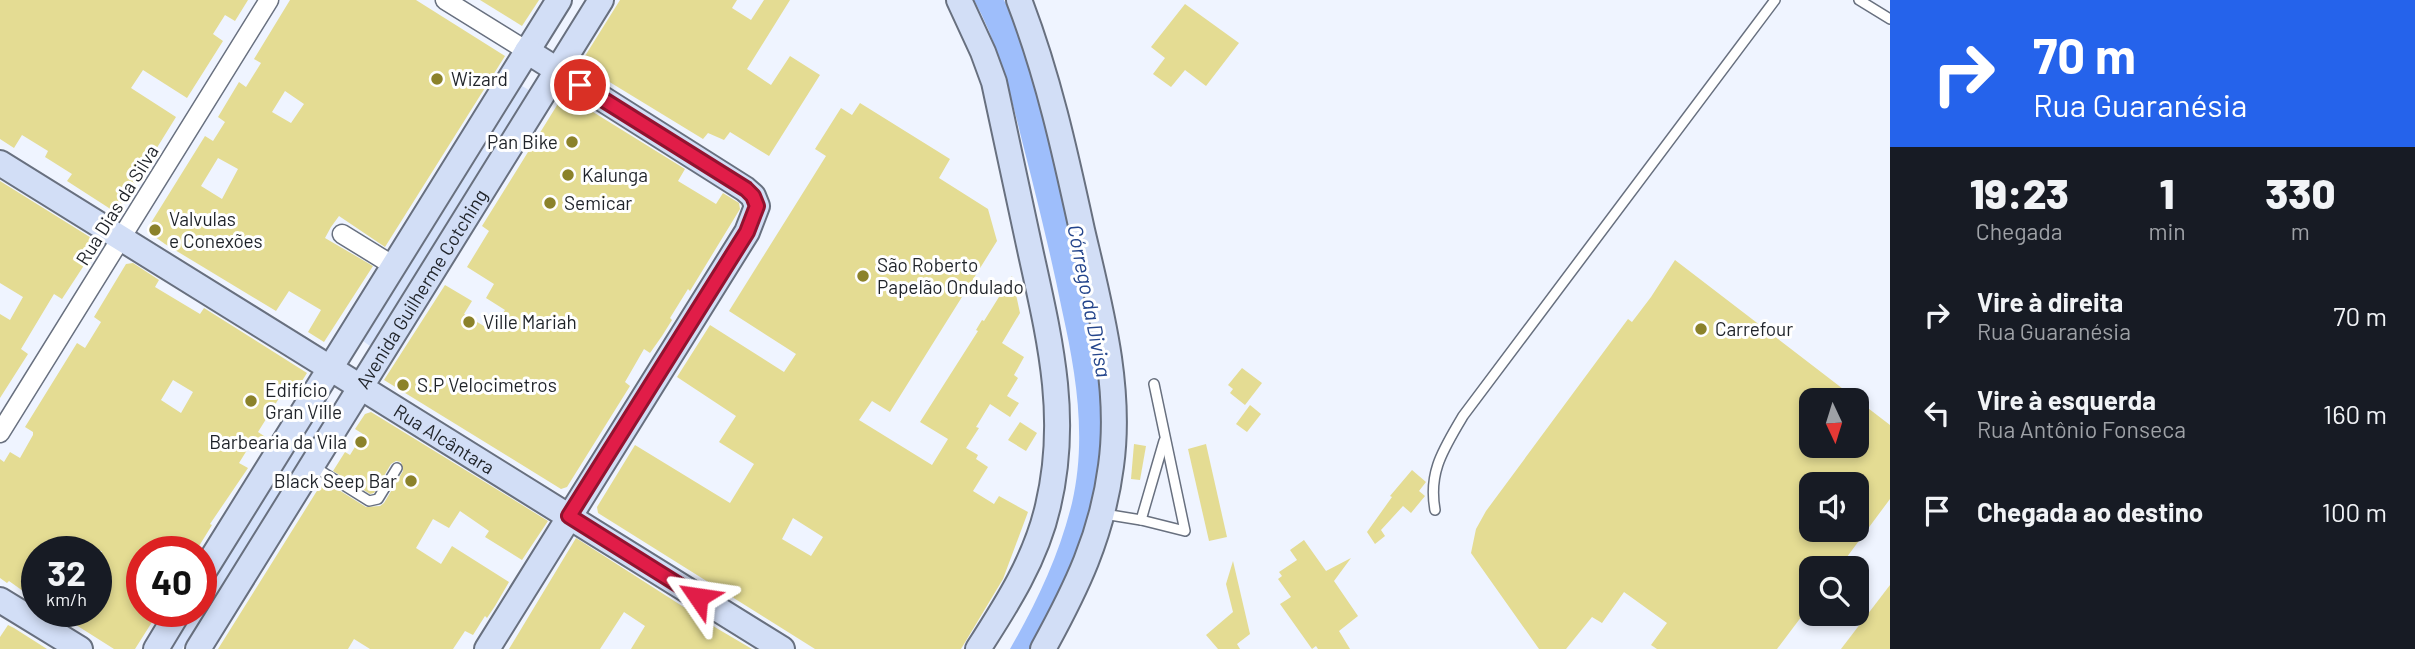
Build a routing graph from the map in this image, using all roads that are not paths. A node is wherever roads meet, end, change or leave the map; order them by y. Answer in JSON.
{"nodes":[{"id":1,"x":269,"y":0,"type":"edge"},
{"id":2,"x":445,"y":0,"type":"edge"},
{"id":3,"x":559,"y":0,"type":"edge"},
{"id":4,"x":601,"y":0,"type":"edge"},
{"id":5,"x":959,"y":0,"type":"edge"},
{"id":6,"x":1019,"y":0,"type":"edge"},
{"id":7,"x":1775,"y":0,"type":"edge"},
{"id":8,"x":1858,"y":0,"type":"edge"},
{"id":9,"x":1890,"y":19,"type":"edge"},
{"id":10,"x":527,"y":51,"type":"junction"},
{"id":11,"x":557,"y":70,"type":"junction"},
{"id":12,"x":0,"y":163,"type":"edge"},
{"id":13,"x":341,"y":236,"type":"dead end"},
{"id":14,"x":121,"y":238,"type":"junction"},
{"id":15,"x":394,"y":266,"type":"junction"},
{"id":16,"x":331,"y":368,"type":"junction"},
{"id":17,"x":1154,"y":384,"type":"dead end"},
{"id":18,"x":361,"y":387,"type":"junction"},
{"id":19,"x":0,"y":433,"type":"edge"},
{"id":20,"x":1165,"y":439,"type":"junction"},
{"id":21,"x":312,"y":465,"type":"junction"},
{"id":22,"x":397,"y":468,"type":"dead end"},
{"id":23,"x":1435,"y":510,"type":"dead end"},
{"id":24,"x":1102,"y":514,"type":"junction"},
{"id":25,"x":569,"y":516,"type":"junction"},
{"id":26,"x":1141,"y":520,"type":"junction"},
{"id":27,"x":217,"y":550,"type":"edge"},
{"id":28,"x":0,"y":600,"type":"edge"},
{"id":29,"x":169,"y":627,"type":"edge"},
{"id":30,"x":80,"y":649,"type":"edge"},
{"id":31,"x":156,"y":649,"type":"edge"},
{"id":32,"x":198,"y":649,"type":"edge"},
{"id":33,"x":487,"y":649,"type":"edge"},
{"id":34,"x":782,"y":649,"type":"edge"},
{"id":35,"x":978,"y":649,"type":"edge"},
{"id":36,"x":1043,"y":649,"type":"edge"}],
"edges":[{"from":1,"to":14,"type":"street","name":"Rua Dias da Silva"},
{"from":2,"to":10,"type":"street"},
{"from":3,"to":10,"type":"main road","name":"Avenida Guilherme Cotching"},
{"from":4,"to":11,"type":"main road","name":"Avenida Guilherme Cotching"},
{"from":5,"to":35,"type":"main road"},
{"from":6,"to":24,"type":"main road"},
{"from":7,"to":23,"type":"lane"},
{"from":8,"to":9,"type":"lane"},
{"from":10,"to":11,"type":"main road"},
{"from":10,"to":15,"type":"main road","name":"Avenida Guilherme Cotching"},
{"from":11,"to":18,"type":"main road","name":"Avenida Guilherme Cotching"},
{"from":11,"to":25,"type":"main road"},
{"from":12,"to":14,"type":"main road","name":"Rua Alcântara"},
{"from":13,"to":15,"type":"street"},
{"from":14,"to":16,"type":"main road","name":"Rua Alcântara"},
{"from":14,"to":19,"type":"street","name":"Rua Dias da Silva"},
{"from":15,"to":16,"type":"main road","name":"Avenida Guilherme Cotching"},
{"from":16,"to":18,"type":"main road","name":"Rua Alcântara"},
{"from":16,"to":27,"type":"main road","name":"Avenida Guilherme Cotching"},
{"from":17,"to":20,"type":"lane"},
{"from":18,"to":21,"type":"main road","name":"Avenida Guilherme Cotching"},
{"from":18,"to":25,"type":"main road","name":"Rua Alcântara"},
{"from":20,"to":26,"type":"lane"},
{"from":20,"to":26,"type":"lane"},
{"from":21,"to":22,"type":"lane"},
{"from":21,"to":32,"type":"main road","name":"Avenida Guilherme Cotching"},
{"from":24,"to":26,"type":"lane"},
{"from":24,"to":36,"type":"main road"},
{"from":25,"to":33,"type":"main road"},
{"from":25,"to":34,"type":"main road","name":"Rua Alcântara"},
{"from":28,"to":30,"type":"main road"},
{"from":29,"to":31,"type":"main road"}]}
